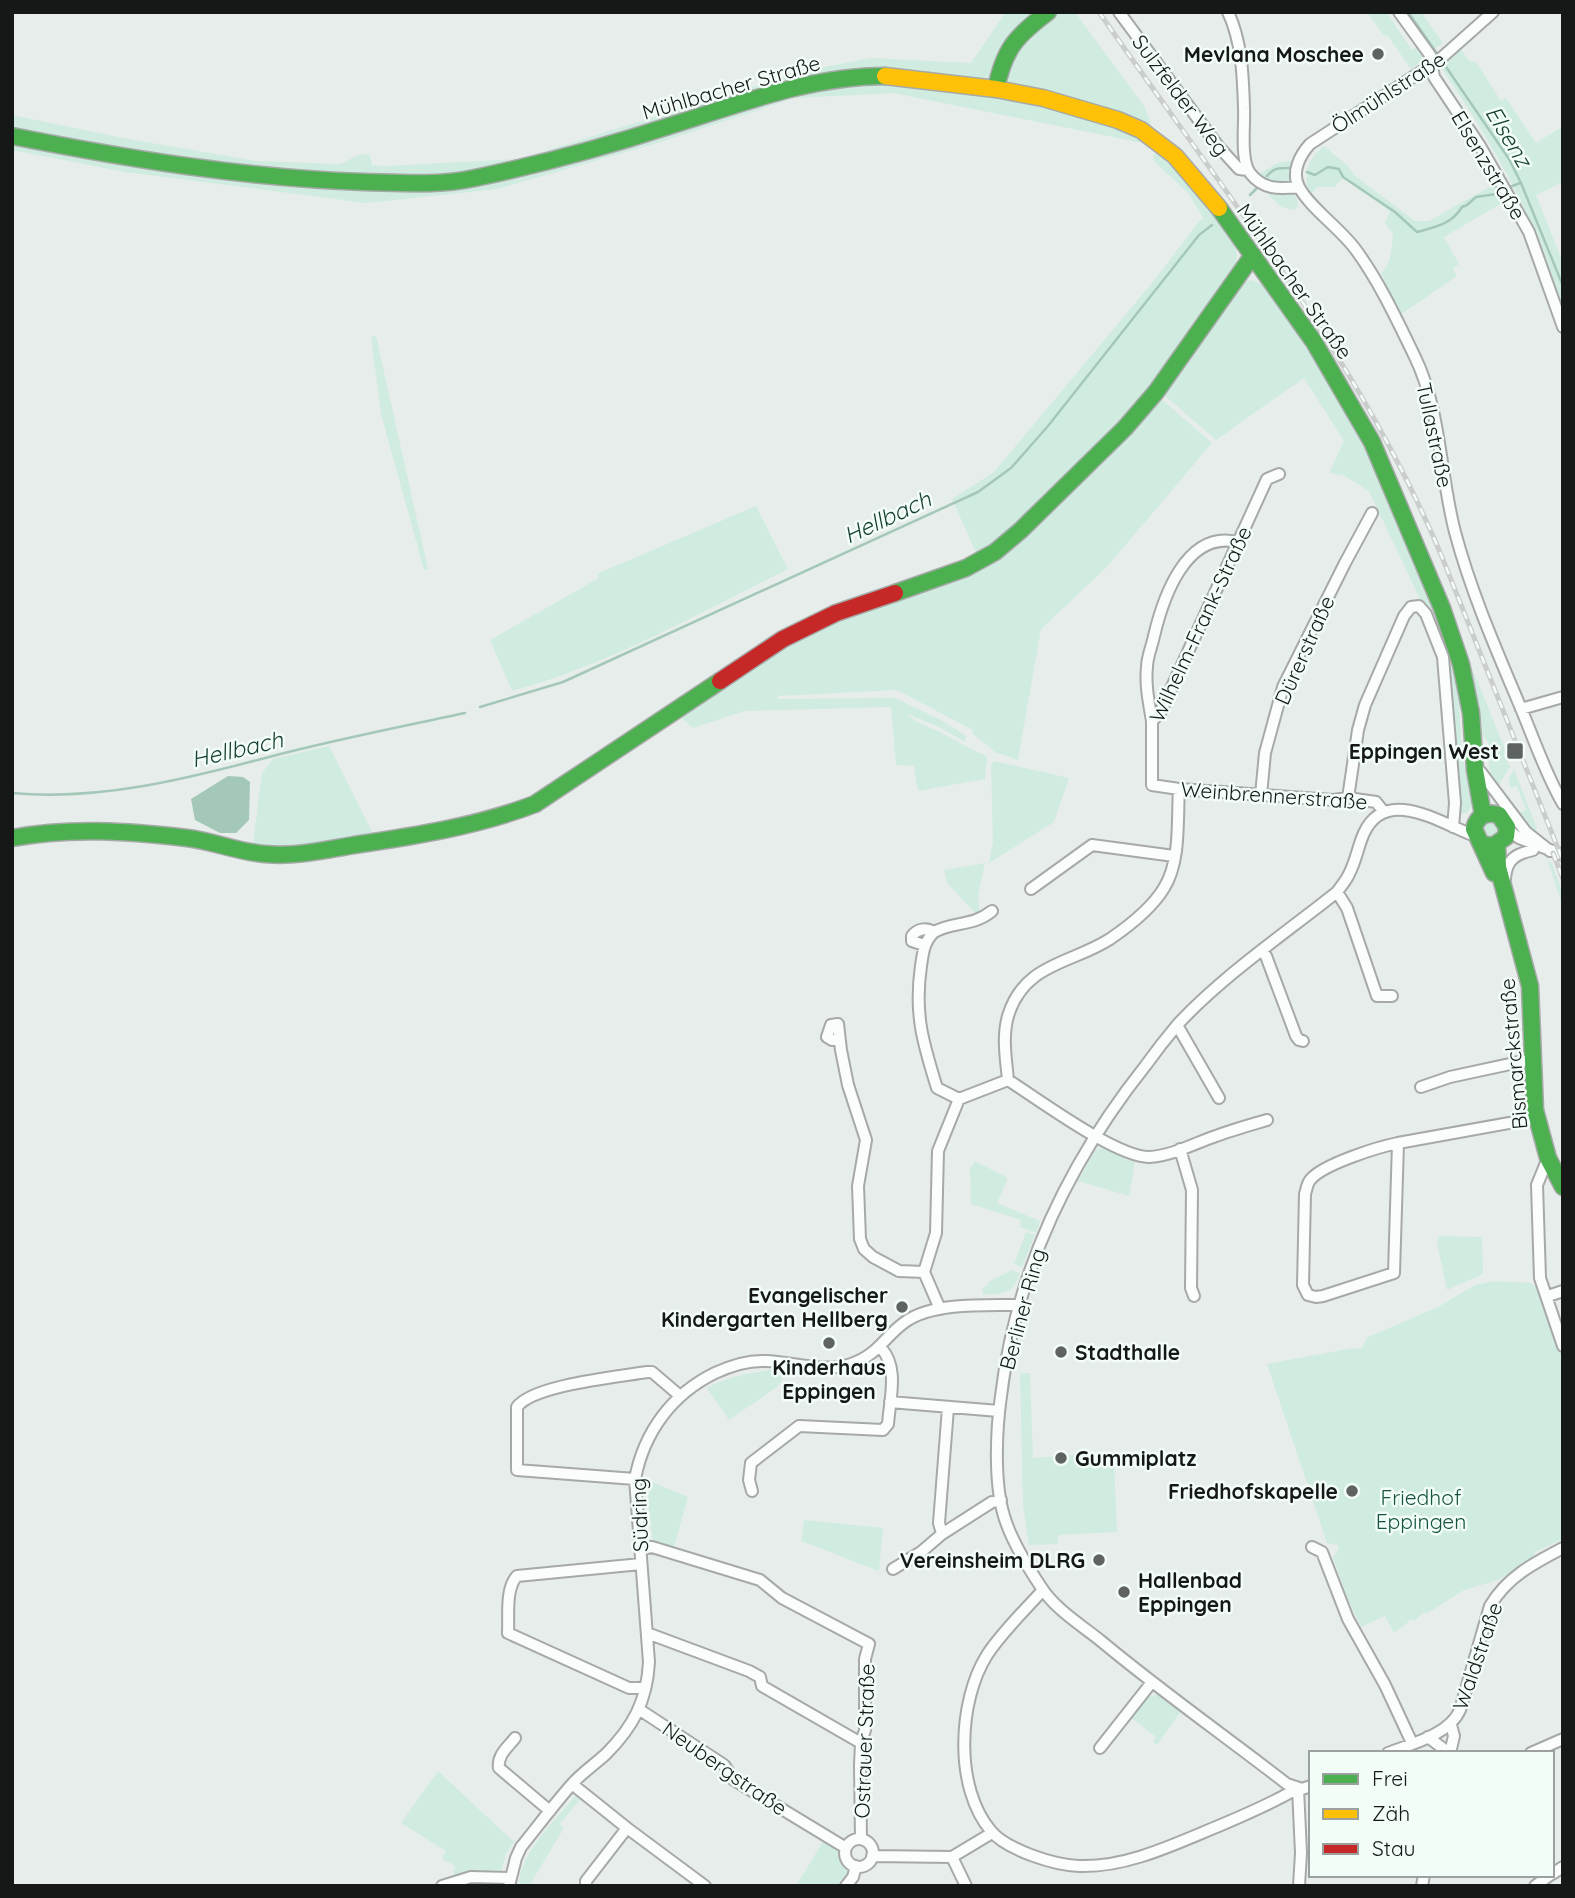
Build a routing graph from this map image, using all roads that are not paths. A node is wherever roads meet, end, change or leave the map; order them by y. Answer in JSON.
{"nodes":[{"id":1,"x":1048,"y":12,"type":"edge"},
{"id":2,"x":1119,"y":12,"type":"edge"},
{"id":3,"x":1228,"y":12,"type":"edge"},
{"id":4,"x":1399,"y":12,"type":"edge"},
{"id":5,"x":1493,"y":12,"type":"edge"},
{"id":6,"x":1435,"y":63,"type":"junction"},
{"id":7,"x":996,"y":89,"type":"junction"},
{"id":8,"x":12,"y":136,"type":"edge"},
{"id":9,"x":1248,"y":170,"type":"junction"},
{"id":10,"x":1298,"y":182,"type":"junction"},
{"id":11,"x":1253,"y":255,"type":"junction"},
{"id":12,"x":1563,"y":327,"type":"edge"},
{"id":13,"x":1279,"y":474,"type":"dead end"},
{"id":14,"x":1372,"y":513,"type":"dead end"},
{"id":15,"x":1237,"y":542,"type":"junction"},
{"id":16,"x":1563,"y":697,"type":"edge"},
{"id":17,"x":1521,"y":709,"type":"junction"},
{"id":18,"x":1152,"y":721,"type":"junction"},
{"id":19,"x":1474,"y":742,"type":"junction"},
{"id":20,"x":1480,"y":771,"type":"junction"},
{"id":21,"x":1152,"y":785,"type":"joint"},
{"id":22,"x":1179,"y":789,"type":"junction"},
{"id":23,"x":1261,"y":795,"type":"junction"},
{"id":24,"x":1348,"y":798,"type":"junction"},
{"id":25,"x":1563,"y":804,"type":"edge"},
{"id":26,"x":1384,"y":812,"type":"junction"},
{"id":27,"x":1453,"y":824,"type":"junction"},
{"id":28,"x":1489,"y":831,"type":"junction"},
{"id":29,"x":12,"y":838,"type":"edge"},
{"id":30,"x":1533,"y":850,"type":"junction"},
{"id":31,"x":1550,"y":851,"type":"junction"},
{"id":32,"x":1563,"y":855,"type":"edge"},
{"id":33,"x":1174,"y":856,"type":"junction"},
{"id":34,"x":1504,"y":886,"type":"junction"},
{"id":35,"x":1031,"y":889,"type":"dead end"},
{"id":36,"x":1337,"y":892,"type":"junction"},
{"id":37,"x":992,"y":911,"type":"dead end"},
{"id":38,"x":1511,"y":914,"type":"junction"},
{"id":39,"x":1262,"y":951,"type":"junction"},
{"id":40,"x":1392,"y":996,"type":"dead end"},
{"id":41,"x":1177,"y":1025,"type":"junction"},
{"id":42,"x":839,"y":1040,"type":"dead end"},
{"id":43,"x":1303,"y":1041,"type":"dead end"},
{"id":44,"x":1533,"y":1059,"type":"junction"},
{"id":45,"x":1008,"y":1080,"type":"junction"},
{"id":46,"x":1421,"y":1087,"type":"dead end"},
{"id":47,"x":1219,"y":1098,"type":"dead end"},
{"id":48,"x":959,"y":1099,"type":"junction"},
{"id":49,"x":1537,"y":1118,"type":"junction"},
{"id":50,"x":1267,"y":1120,"type":"dead end"},
{"id":51,"x":1095,"y":1135,"type":"junction"},
{"id":52,"x":1398,"y":1143,"type":"junction"},
{"id":53,"x":1180,"y":1150,"type":"junction"},
{"id":54,"x":1548,"y":1158,"type":"junction"},
{"id":55,"x":1563,"y":1187,"type":"edge"},
{"id":56,"x":924,"y":1272,"type":"junction"},
{"id":57,"x":1563,"y":1291,"type":"edge"},
{"id":58,"x":1194,"y":1296,"type":"dead end"},
{"id":59,"x":1548,"y":1296,"type":"junction"},
{"id":60,"x":1020,"y":1305,"type":"junction"},
{"id":61,"x":940,"y":1309,"type":"junction"},
{"id":62,"x":1563,"y":1346,"type":"edge"},
{"id":63,"x":881,"y":1348,"type":"junction"},
{"id":64,"x":679,"y":1395,"type":"junction"},
{"id":65,"x":890,"y":1402,"type":"junction"},
{"id":66,"x":948,"y":1408,"type":"junction"},
{"id":67,"x":999,"y":1411,"type":"junction"},
{"id":68,"x":635,"y":1479,"type":"junction"},
{"id":69,"x":752,"y":1491,"type":"dead end"},
{"id":70,"x":1001,"y":1500,"type":"junction"},
{"id":71,"x":942,"y":1534,"type":"junction"},
{"id":72,"x":1312,"y":1547,"type":"dead end"},
{"id":73,"x":1563,"y":1548,"type":"edge"},
{"id":74,"x":640,"y":1549,"type":"junction"},
{"id":75,"x":641,"y":1564,"type":"junction"},
{"id":76,"x":893,"y":1569,"type":"dead end"},
{"id":77,"x":1043,"y":1590,"type":"junction"},
{"id":78,"x":647,"y":1633,"type":"junction"},
{"id":79,"x":1152,"y":1682,"type":"junction"},
{"id":80,"x":645,"y":1688,"type":"junction"},
{"id":81,"x":640,"y":1710,"type":"junction"},
{"id":82,"x":1451,"y":1725,"type":"junction"},
{"id":83,"x":1427,"y":1737,"type":"junction"},
{"id":84,"x":515,"y":1738,"type":"dead end"},
{"id":85,"x":1563,"y":1739,"type":"edge"},
{"id":86,"x":861,"y":1743,"type":"junction"},
{"id":87,"x":1412,"y":1743,"type":"junction"},
{"id":88,"x":1100,"y":1748,"type":"dead end"},
{"id":89,"x":1393,"y":1751,"type":"edge"},
{"id":90,"x":1446,"y":1751,"type":"edge"},
{"id":91,"x":1450,"y":1751,"type":"edge"},
{"id":92,"x":1536,"y":1751,"type":"edge"},
{"id":93,"x":572,"y":1784,"type":"junction"},
{"id":94,"x":1309,"y":1786,"type":"edge"},
{"id":95,"x":1298,"y":1788,"type":"junction"},
{"id":96,"x":550,"y":1811,"type":"junction"},
{"id":97,"x":627,"y":1828,"type":"junction"},
{"id":98,"x":992,"y":1833,"type":"junction"},
{"id":99,"x":861,"y":1839,"type":"junction"},
{"id":100,"x":846,"y":1848,"type":"junction"},
{"id":101,"x":872,"y":1856,"type":"junction"},
{"id":102,"x":952,"y":1857,"type":"junction"},
{"id":103,"x":856,"y":1866,"type":"junction"},
{"id":104,"x":509,"y":1882,"type":"edge"},
{"id":105,"x":701,"y":1885,"type":"edge"},
{"id":106,"x":442,"y":1886,"type":"edge"},
{"id":107,"x":586,"y":1886,"type":"edge"},
{"id":108,"x":846,"y":1886,"type":"edge"},
{"id":109,"x":966,"y":1886,"type":"edge"},
{"id":110,"x":1299,"y":1886,"type":"edge"}],
"edges":[{"from":1,"to":7,"type":"street"},
{"from":2,"to":9,"type":"street","name":"Sulzfelder Weg"},
{"from":3,"to":9,"type":"street"},
{"from":4,"to":6,"type":"street","name":"Elsenzstraße"},
{"from":5,"to":6,"type":"street","name":"Ölmühlstraße"},
{"from":6,"to":10,"type":"street","name":"Ölmühlstraße"},
{"from":6,"to":12,"type":"street","name":"Elsenzstraße"},
{"from":7,"to":8,"type":"street","name":"Mühlbacher Straße"},
{"from":7,"to":11,"type":"street","name":"Mühlbacher Straße"},
{"from":9,"to":10,"type":"street"},
{"from":10,"to":17,"type":"street","name":"Tullastraße"},
{"from":11,"to":19,"type":"street","name":"Mühlbacher Straße"},
{"from":11,"to":29,"type":"street"},
{"from":13,"to":15,"type":"street","name":"Wilhelm-Frank-Straße"},
{"from":14,"to":23,"type":"street","name":"Dürerstraße"},
{"from":15,"to":18,"type":"street","name":"Wilhelm-Frank-Straße"},
{"from":15,"to":18,"type":"street"},
{"from":16,"to":17,"type":"street"},
{"from":17,"to":25,"type":"street","name":"Tullastraße"},
{"from":18,"to":21,"type":"street","name":"Wilhelm-Frank-Straße"},
{"from":19,"to":20,"type":"street","name":"Mühlbacher Straße"},
{"from":19,"to":28,"type":"street","name":"Mühlbacher Straße"},
{"from":20,"to":28,"type":"street","name":"Mühlbacher Straße"},
{"from":20,"to":31,"type":"street","name":"Mühlbacher Straße"},
{"from":21,"to":22,"type":"street","name":"Weinbrennerstraße"},
{"from":22,"to":23,"type":"street","name":"Weinbrennerstraße"},
{"from":22,"to":33,"type":"street"},
{"from":23,"to":24,"type":"street","name":"Weinbrennerstraße"},
{"from":24,"to":26,"type":"street","name":"Weinbrennerstraße"},
{"from":24,"to":27,"type":"street"},
{"from":26,"to":27,"type":"street","name":"Weinbrennerstraße"},
{"from":26,"to":36,"type":"street","name":"Berliner Ring"},
{"from":27,"to":28,"type":"street","name":"Weinbrennerstraße"},
{"from":28,"to":30,"type":"street","name":"Mühlbacher Straße"},
{"from":28,"to":31,"type":"street","name":"Mühlbacher Straße"},
{"from":28,"to":34,"type":"street","name":"Bismarckstraße"},
{"from":28,"to":38,"type":"street","name":"Bismarckstraße"},
{"from":30,"to":31,"type":"street","name":"Mühlbacher Straße"},
{"from":30,"to":34,"type":"street"},
{"from":31,"to":32,"type":"street","name":"Mühlbacher Straße"},
{"from":33,"to":35,"type":"street"},
{"from":33,"to":45,"type":"street"},
{"from":34,"to":38,"type":"street","name":"Bismarckstraße"},
{"from":36,"to":39,"type":"street","name":"Berliner Ring"},
{"from":36,"to":40,"type":"street"},
{"from":37,"to":48,"type":"street"},
{"from":38,"to":44,"type":"street","name":"Bismarckstraße"},
{"from":39,"to":41,"type":"street","name":"Berliner Ring"},
{"from":39,"to":43,"type":"street"},
{"from":41,"to":47,"type":"street"},
{"from":41,"to":51,"type":"street","name":"Berliner Ring"},
{"from":42,"to":56,"type":"street"},
{"from":44,"to":46,"type":"street"},
{"from":44,"to":49,"type":"street","name":"Bismarckstraße"},
{"from":45,"to":48,"type":"street"},
{"from":45,"to":51,"type":"street"},
{"from":48,"to":56,"type":"street"},
{"from":49,"to":52,"type":"street"},
{"from":49,"to":54,"type":"street","name":"Bismarckstraße"},
{"from":50,"to":53,"type":"street"},
{"from":51,"to":53,"type":"street"},
{"from":51,"to":60,"type":"street","name":"Berliner Ring"},
{"from":52,"to":52,"type":"street"},
{"from":53,"to":58,"type":"street"},
{"from":54,"to":55,"type":"street","name":"Bismarckstraße"},
{"from":54,"to":59,"type":"street"},
{"from":56,"to":61,"type":"street"},
{"from":57,"to":59,"type":"street"},
{"from":59,"to":62,"type":"street"},
{"from":60,"to":61,"type":"street","name":"Südring"},
{"from":60,"to":67,"type":"street","name":"Berliner Ring"},
{"from":61,"to":63,"type":"street","name":"Südring"},
{"from":63,"to":64,"type":"street","name":"Südring"},
{"from":63,"to":65,"type":"street"},
{"from":64,"to":68,"type":"street","name":"Südring"},
{"from":64,"to":68,"type":"street"},
{"from":65,"to":66,"type":"street"},
{"from":65,"to":69,"type":"street"},
{"from":66,"to":67,"type":"street"},
{"from":66,"to":71,"type":"street"},
{"from":67,"to":70,"type":"street","name":"Berliner Ring"},
{"from":68,"to":74,"type":"street","name":"Südring"},
{"from":70,"to":71,"type":"street"},
{"from":70,"to":77,"type":"street","name":"Berliner Ring"},
{"from":71,"to":76,"type":"street"},
{"from":72,"to":87,"type":"street"},
{"from":73,"to":82,"type":"street","name":"Waldstraße"},
{"from":74,"to":75,"type":"street","name":"Südring"},
{"from":74,"to":86,"type":"street","name":"Ostrauer Straße"},
{"from":75,"to":78,"type":"street","name":"Südring"},
{"from":75,"to":80,"type":"street"},
{"from":77,"to":79,"type":"street","name":"Berliner Ring"},
{"from":77,"to":98,"type":"street"},
{"from":78,"to":80,"type":"street","name":"Südring"},
{"from":78,"to":86,"type":"street"},
{"from":79,"to":88,"type":"street"},
{"from":79,"to":95,"type":"street","name":"Berliner Ring"},
{"from":80,"to":81,"type":"street","name":"Südring"},
{"from":81,"to":93,"type":"street","name":"Südring"},
{"from":81,"to":100,"type":"street","name":"Neubergstraße"},
{"from":82,"to":83,"type":"street"},
{"from":82,"to":91,"type":"street","name":"Waldstraße"},
{"from":83,"to":87,"type":"street"},
{"from":83,"to":90,"type":"street"},
{"from":84,"to":96,"type":"street"},
{"from":85,"to":92,"type":"street"},
{"from":86,"to":99,"type":"street","name":"Ostrauer Straße"},
{"from":87,"to":89,"type":"street"},
{"from":93,"to":96,"type":"street","name":"Südring"},
{"from":93,"to":97,"type":"street"},
{"from":94,"to":95,"type":"street"},
{"from":95,"to":98,"type":"street"},
{"from":95,"to":110,"type":"street"},
{"from":96,"to":104,"type":"street","name":"Südring"},
{"from":97,"to":105,"type":"street"},
{"from":97,"to":107,"type":"street"},
{"from":98,"to":102,"type":"street"},
{"from":99,"to":100,"type":"street"},
{"from":99,"to":101,"type":"street"},
{"from":100,"to":103,"type":"street","name":"Neubergstraße"},
{"from":101,"to":102,"type":"street"},
{"from":101,"to":103,"type":"street"},
{"from":102,"to":109,"type":"street"},
{"from":103,"to":108,"type":"street"},
{"from":104,"to":106,"type":"street"}]}
